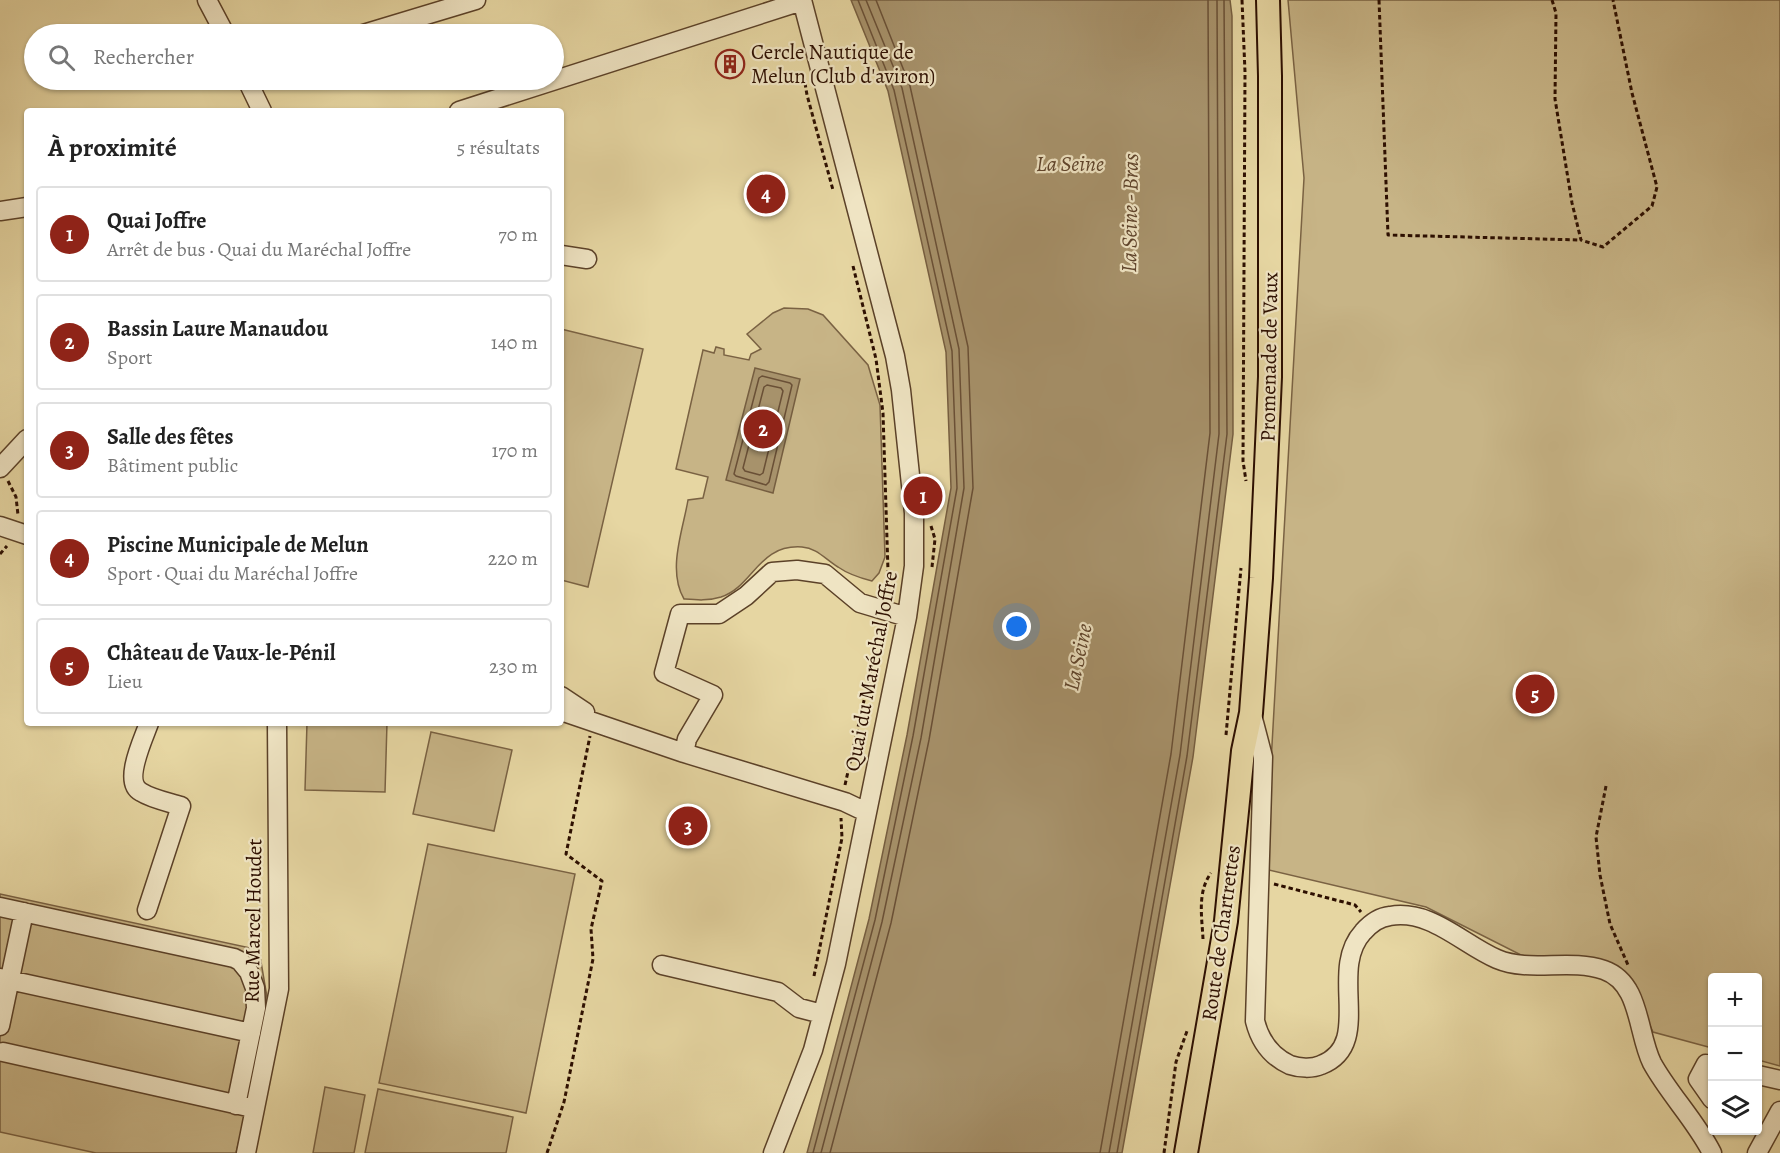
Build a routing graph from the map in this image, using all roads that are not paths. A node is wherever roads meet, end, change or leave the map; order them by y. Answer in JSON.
{"nodes":[{"id":1,"x":207,"y":0,"type":"edge"},
{"id":2,"x":476,"y":0,"type":"edge"},
{"id":3,"x":802,"y":0,"type":"edge"},
{"id":4,"x":1268,"y":0,"type":"edge"},
{"id":5,"x":220,"y":24,"type":"edge"},
{"id":6,"x":396,"y":24,"type":"edge"},
{"id":7,"x":564,"y":77,"type":"edge"},
{"id":8,"x":252,"y":90,"type":"edge"},
{"id":9,"x":524,"y":90,"type":"edge"},
{"id":10,"x":261,"y":108,"type":"edge"},
{"id":11,"x":468,"y":108,"type":"edge"},
{"id":12,"x":24,"y":207,"type":"edge"},
{"id":13,"x":0,"y":211,"type":"edge"},
{"id":14,"x":564,"y":255,"type":"edge"},
{"id":15,"x":587,"y":259,"type":"dead end"},
{"id":16,"x":24,"y":442,"type":"edge"},
{"id":17,"x":0,"y":468,"type":"edge"},
{"id":18,"x":0,"y":526,"type":"edge"},
{"id":19,"x":24,"y":534,"type":"edge"},
{"id":20,"x":908,"y":617,"type":"junction"},
{"id":21,"x":564,"y":698,"type":"edge"},
{"id":22,"x":564,"y":712,"type":"edge"},
{"id":23,"x":1251,"y":713,"type":"junction"},
{"id":24,"x":148,"y":726,"type":"edge"},
{"id":25,"x":277,"y":726,"type":"edge"},
{"id":26,"x":611,"y":730,"type":"junction"},
{"id":27,"x":684,"y":753,"type":"junction"},
{"id":28,"x":866,"y":812,"type":"junction"},
{"id":29,"x":0,"y":907,"type":"edge"},
{"id":30,"x":147,"y":910,"type":"dead end"},
{"id":31,"x":24,"y":912,"type":"junction"},
{"id":32,"x":662,"y":965,"type":"dead end"},
{"id":33,"x":5,"y":979,"type":"edge"},
{"id":34,"x":822,"y":1014,"type":"junction"},
{"id":35,"x":0,"y":1026,"type":"edge"},
{"id":36,"x":251,"y":1033,"type":"junction"},
{"id":37,"x":1,"y":1052,"type":"edge"},
{"id":38,"x":1708,"y":1064,"type":"edge"},
{"id":39,"x":1708,"y":1092,"type":"edge"},
{"id":40,"x":236,"y":1105,"type":"junction"},
{"id":41,"x":255,"y":1108,"type":"junction"},
{"id":42,"x":1780,"y":1111,"type":"edge"},
{"id":43,"x":246,"y":1153,"type":"edge"},
{"id":44,"x":772,"y":1153,"type":"edge"},
{"id":45,"x":1186,"y":1153,"type":"edge"},
{"id":46,"x":1712,"y":1153,"type":"edge"},
{"id":47,"x":1757,"y":1153,"type":"edge"}],
"edges":[{"from":1,"to":5,"type":"street"},
{"from":2,"to":6,"type":"street"},
{"from":3,"to":7,"type":"street"},
{"from":3,"to":20,"type":"street","name":"Quai du Maréchal Joffre"},
{"from":4,"to":23,"type":"main road","name":"Promenade de Vaux"},
{"from":8,"to":10,"type":"street"},
{"from":9,"to":11,"type":"street"},
{"from":12,"to":13,"type":"street"},
{"from":14,"to":15,"type":"street"},
{"from":16,"to":17,"type":"street"},
{"from":18,"to":19,"type":"street"},
{"from":20,"to":27,"type":"street"},
{"from":20,"to":28,"type":"street","name":"Quai du Maréchal Joffre"},
{"from":21,"to":26,"type":"street"},
{"from":22,"to":26,"type":"street"},
{"from":23,"to":45,"type":"main road","name":"Route de Chartrettes"},
{"from":23,"to":46,"type":"street"},
{"from":24,"to":30,"type":"street"},
{"from":25,"to":41,"type":"street","name":"Rue Marcel Houdet"},
{"from":26,"to":27,"type":"street"},
{"from":27,"to":28,"type":"street"},
{"from":28,"to":34,"type":"street","name":"Quai du Maréchal Joffre"},
{"from":29,"to":31,"type":"street"},
{"from":31,"to":33,"type":"street"},
{"from":31,"to":36,"type":"street"},
{"from":32,"to":34,"type":"street"},
{"from":33,"to":35,"type":"street"},
{"from":33,"to":36,"type":"street"},
{"from":34,"to":44,"type":"street","name":"Quai du Maréchal Joffre"},
{"from":36,"to":40,"type":"street"},
{"from":37,"to":40,"type":"street"},
{"from":38,"to":39,"type":"street"},
{"from":40,"to":41,"type":"street"},
{"from":41,"to":43,"type":"street","name":"Rue Marcel Houdet"},
{"from":42,"to":47,"type":"street"}]}
